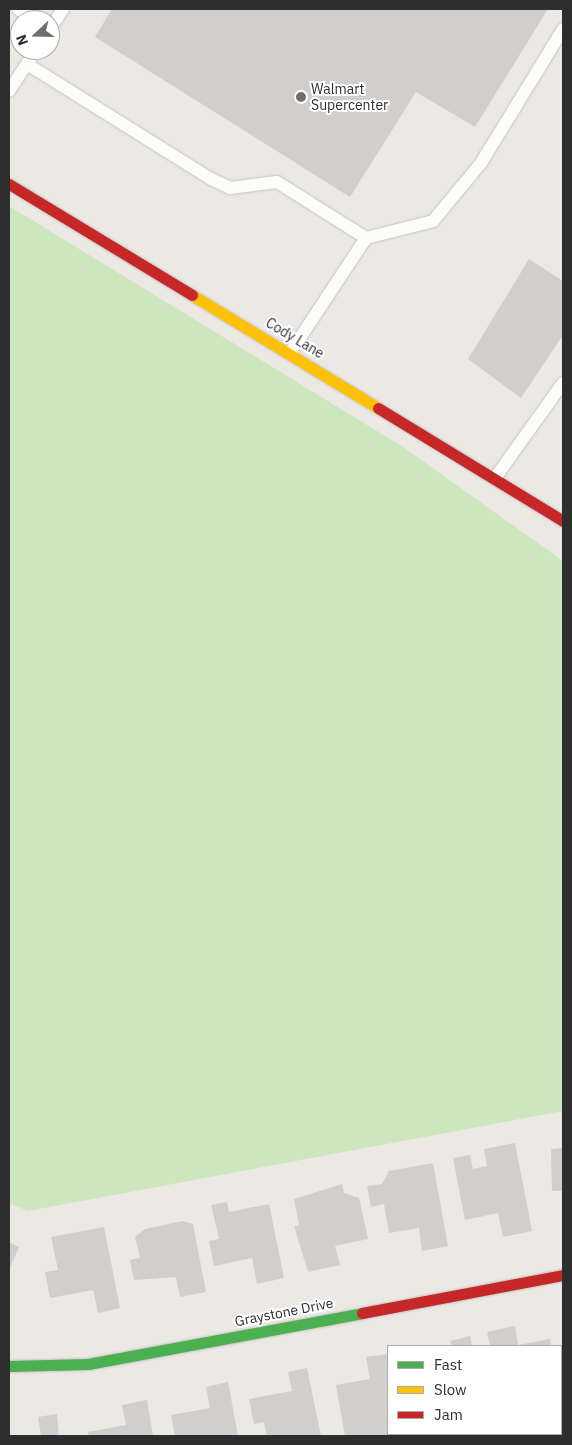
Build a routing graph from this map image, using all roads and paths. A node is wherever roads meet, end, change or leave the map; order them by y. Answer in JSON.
{"nodes":[{"id":1,"x":563,"y":29,"type":"edge"},
{"id":2,"x":29,"y":60,"type":"edge"},
{"id":3,"x":26,"y":64,"type":"junction"},
{"id":4,"x":9,"y":91,"type":"edge"},
{"id":5,"x":9,"y":184,"type":"edge"},
{"id":6,"x":366,"y":238,"type":"junction"},
{"id":7,"x":290,"y":353,"type":"junction"},
{"id":8,"x":563,"y":383,"type":"edge"},
{"id":9,"x":495,"y":478,"type":"junction"},
{"id":10,"x":563,"y":521,"type":"edge"},
{"id":11,"x":563,"y":1275,"type":"edge"},
{"id":12,"x":9,"y":1366,"type":"edge"}],
"edges":[{"from":1,"to":6,"type":"lane"},
{"from":2,"to":3,"type":"lane"},
{"from":3,"to":4,"type":"lane"},
{"from":3,"to":6,"type":"lane"},
{"from":5,"to":7,"type":"street","name":"Cody Lane"},
{"from":6,"to":7,"type":"lane"},
{"from":7,"to":9,"type":"street","name":"Cody Lane"},
{"from":8,"to":9,"type":"lane"},
{"from":9,"to":10,"type":"street","name":"Cody Lane"},
{"from":11,"to":12,"type":"street","name":"Graystone Drive"}]}
